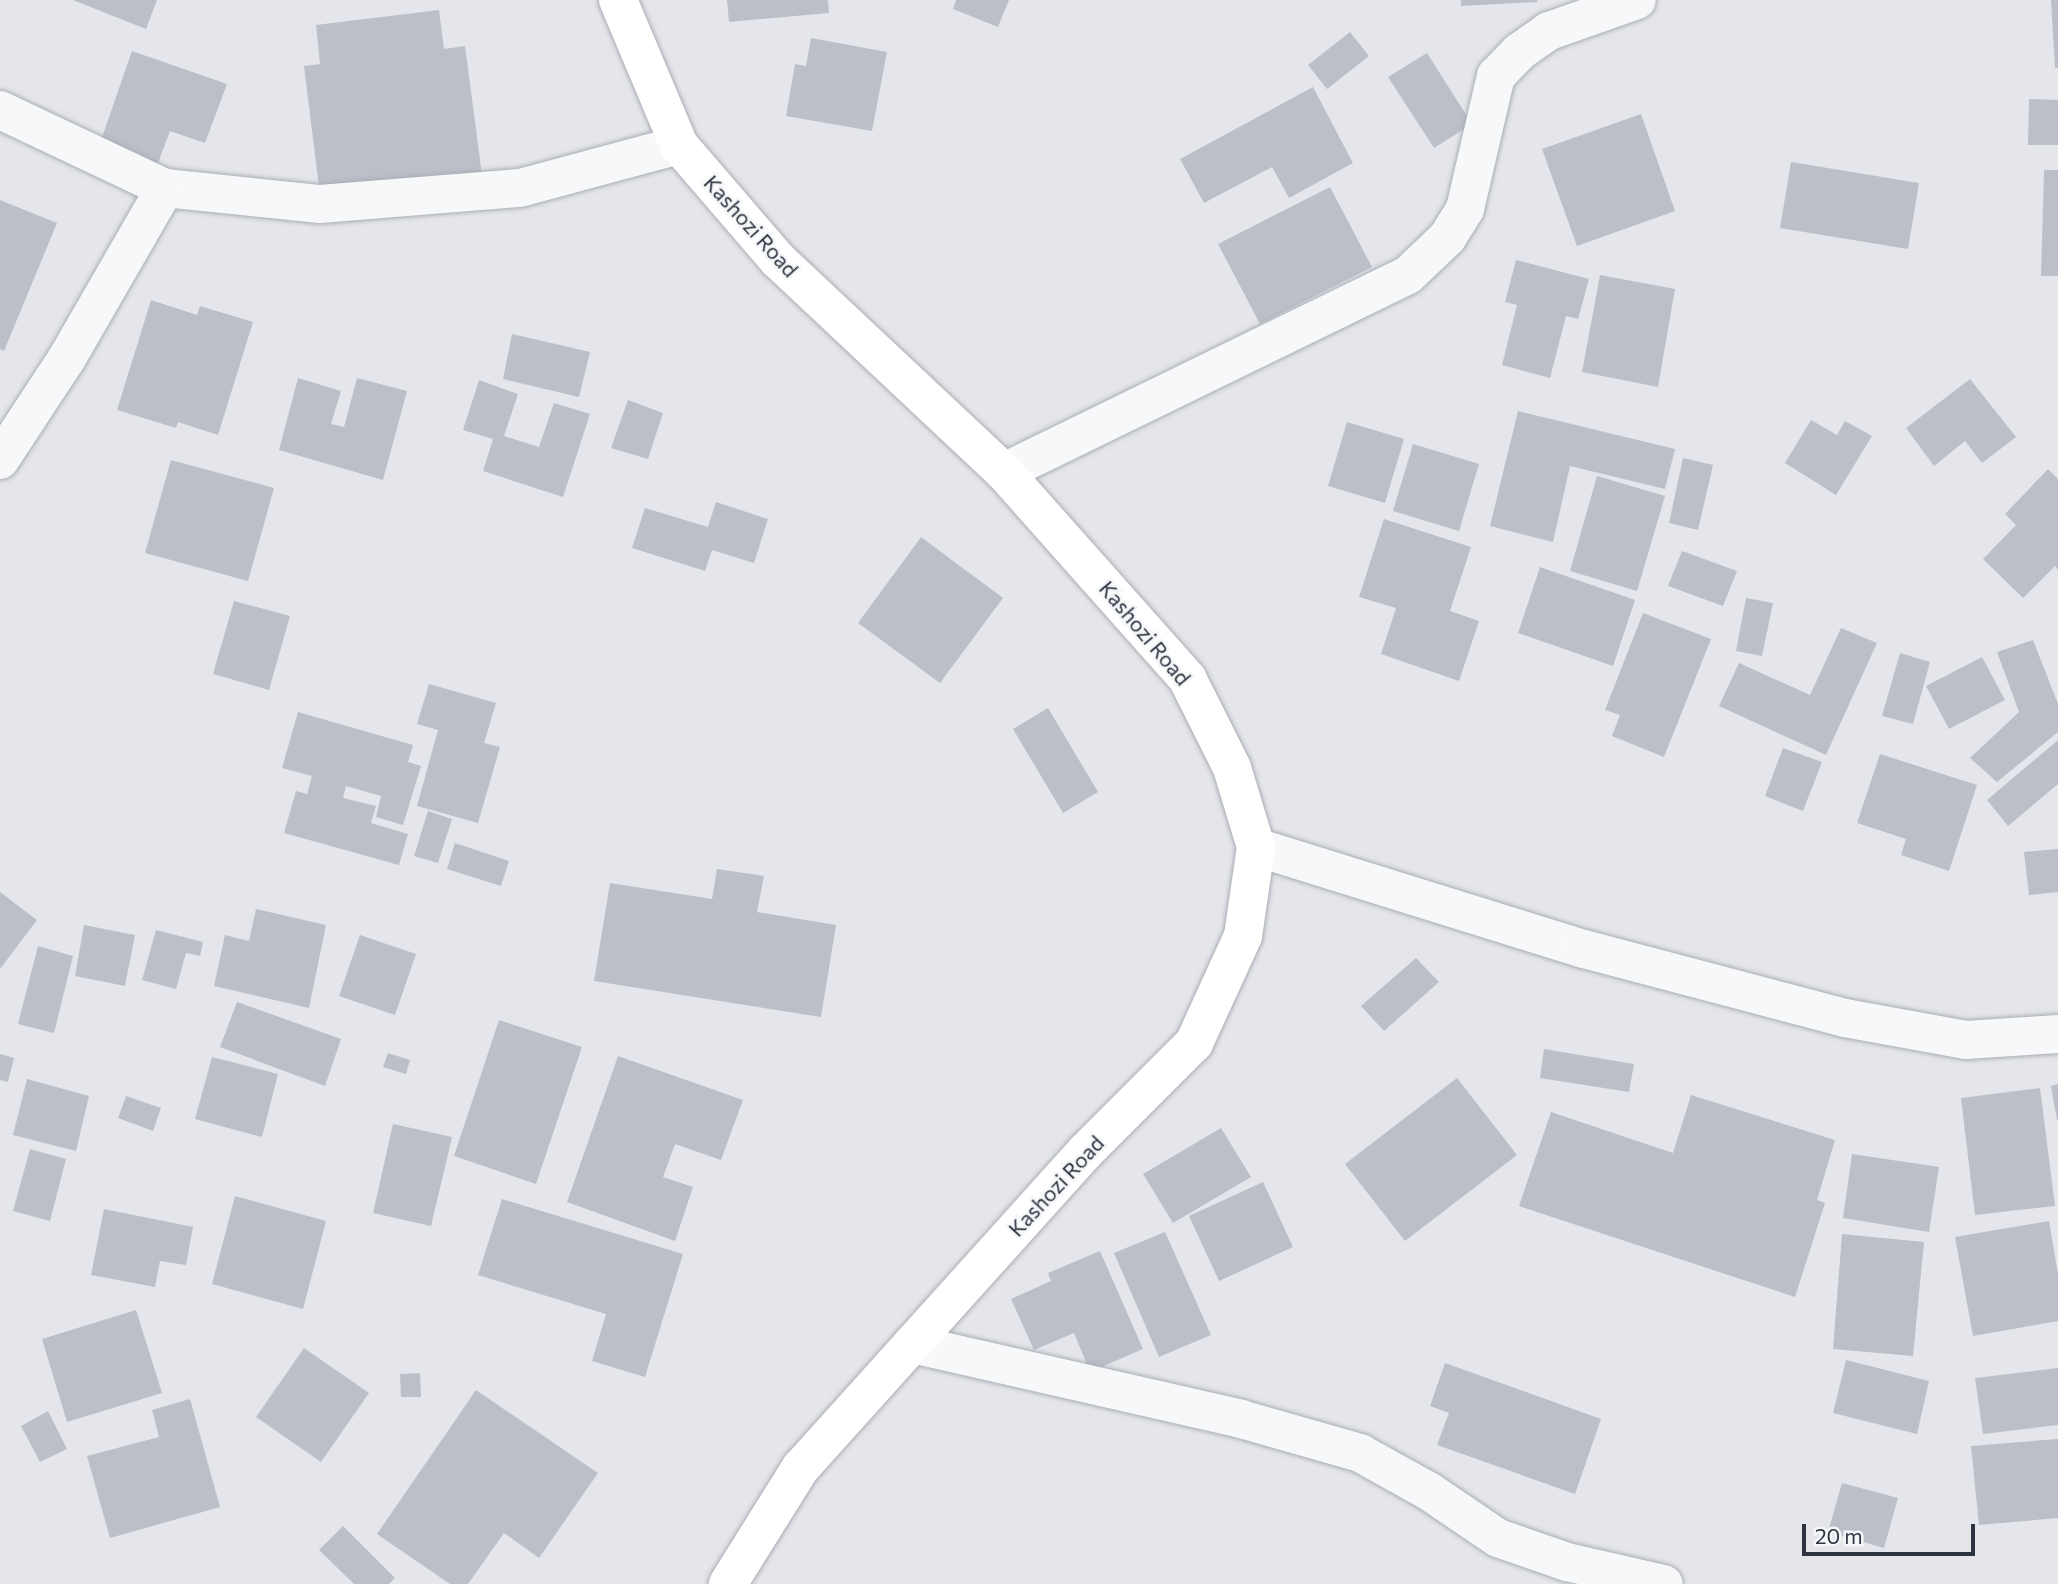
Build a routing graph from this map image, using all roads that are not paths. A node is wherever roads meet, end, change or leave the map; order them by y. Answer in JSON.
{"nodes":[{"id":1,"x":618,"y":0,"type":"edge"},
{"id":2,"x":1637,"y":0,"type":"edge"},
{"id":3,"x":0,"y":110,"type":"edge"},
{"id":4,"x":679,"y":145,"type":"junction"},
{"id":5,"x":166,"y":188,"type":"junction"},
{"id":6,"x":0,"y":460,"type":"edge"},
{"id":7,"x":1004,"y":472,"type":"junction"},
{"id":8,"x":1256,"y":847,"type":"junction"},
{"id":9,"x":2058,"y":1034,"type":"edge"},
{"id":10,"x":912,"y":1344,"type":"junction"},
{"id":11,"x":728,"y":1584,"type":"edge"},
{"id":12,"x":1664,"y":1584,"type":"edge"}],
"edges":[{"from":1,"to":4,"type":"main road","name":"Kashozi Road"},
{"from":2,"to":7,"type":"street"},
{"from":3,"to":5,"type":"street"},
{"from":4,"to":5,"type":"street"},
{"from":4,"to":7,"type":"main road","name":"Kashozi Road"},
{"from":5,"to":6,"type":"street"},
{"from":7,"to":8,"type":"main road","name":"Kashozi Road"},
{"from":8,"to":9,"type":"street"},
{"from":8,"to":10,"type":"main road","name":"Kashozi Road"},
{"from":10,"to":11,"type":"main road","name":"Kashozi Road"},
{"from":10,"to":12,"type":"street"}]}
